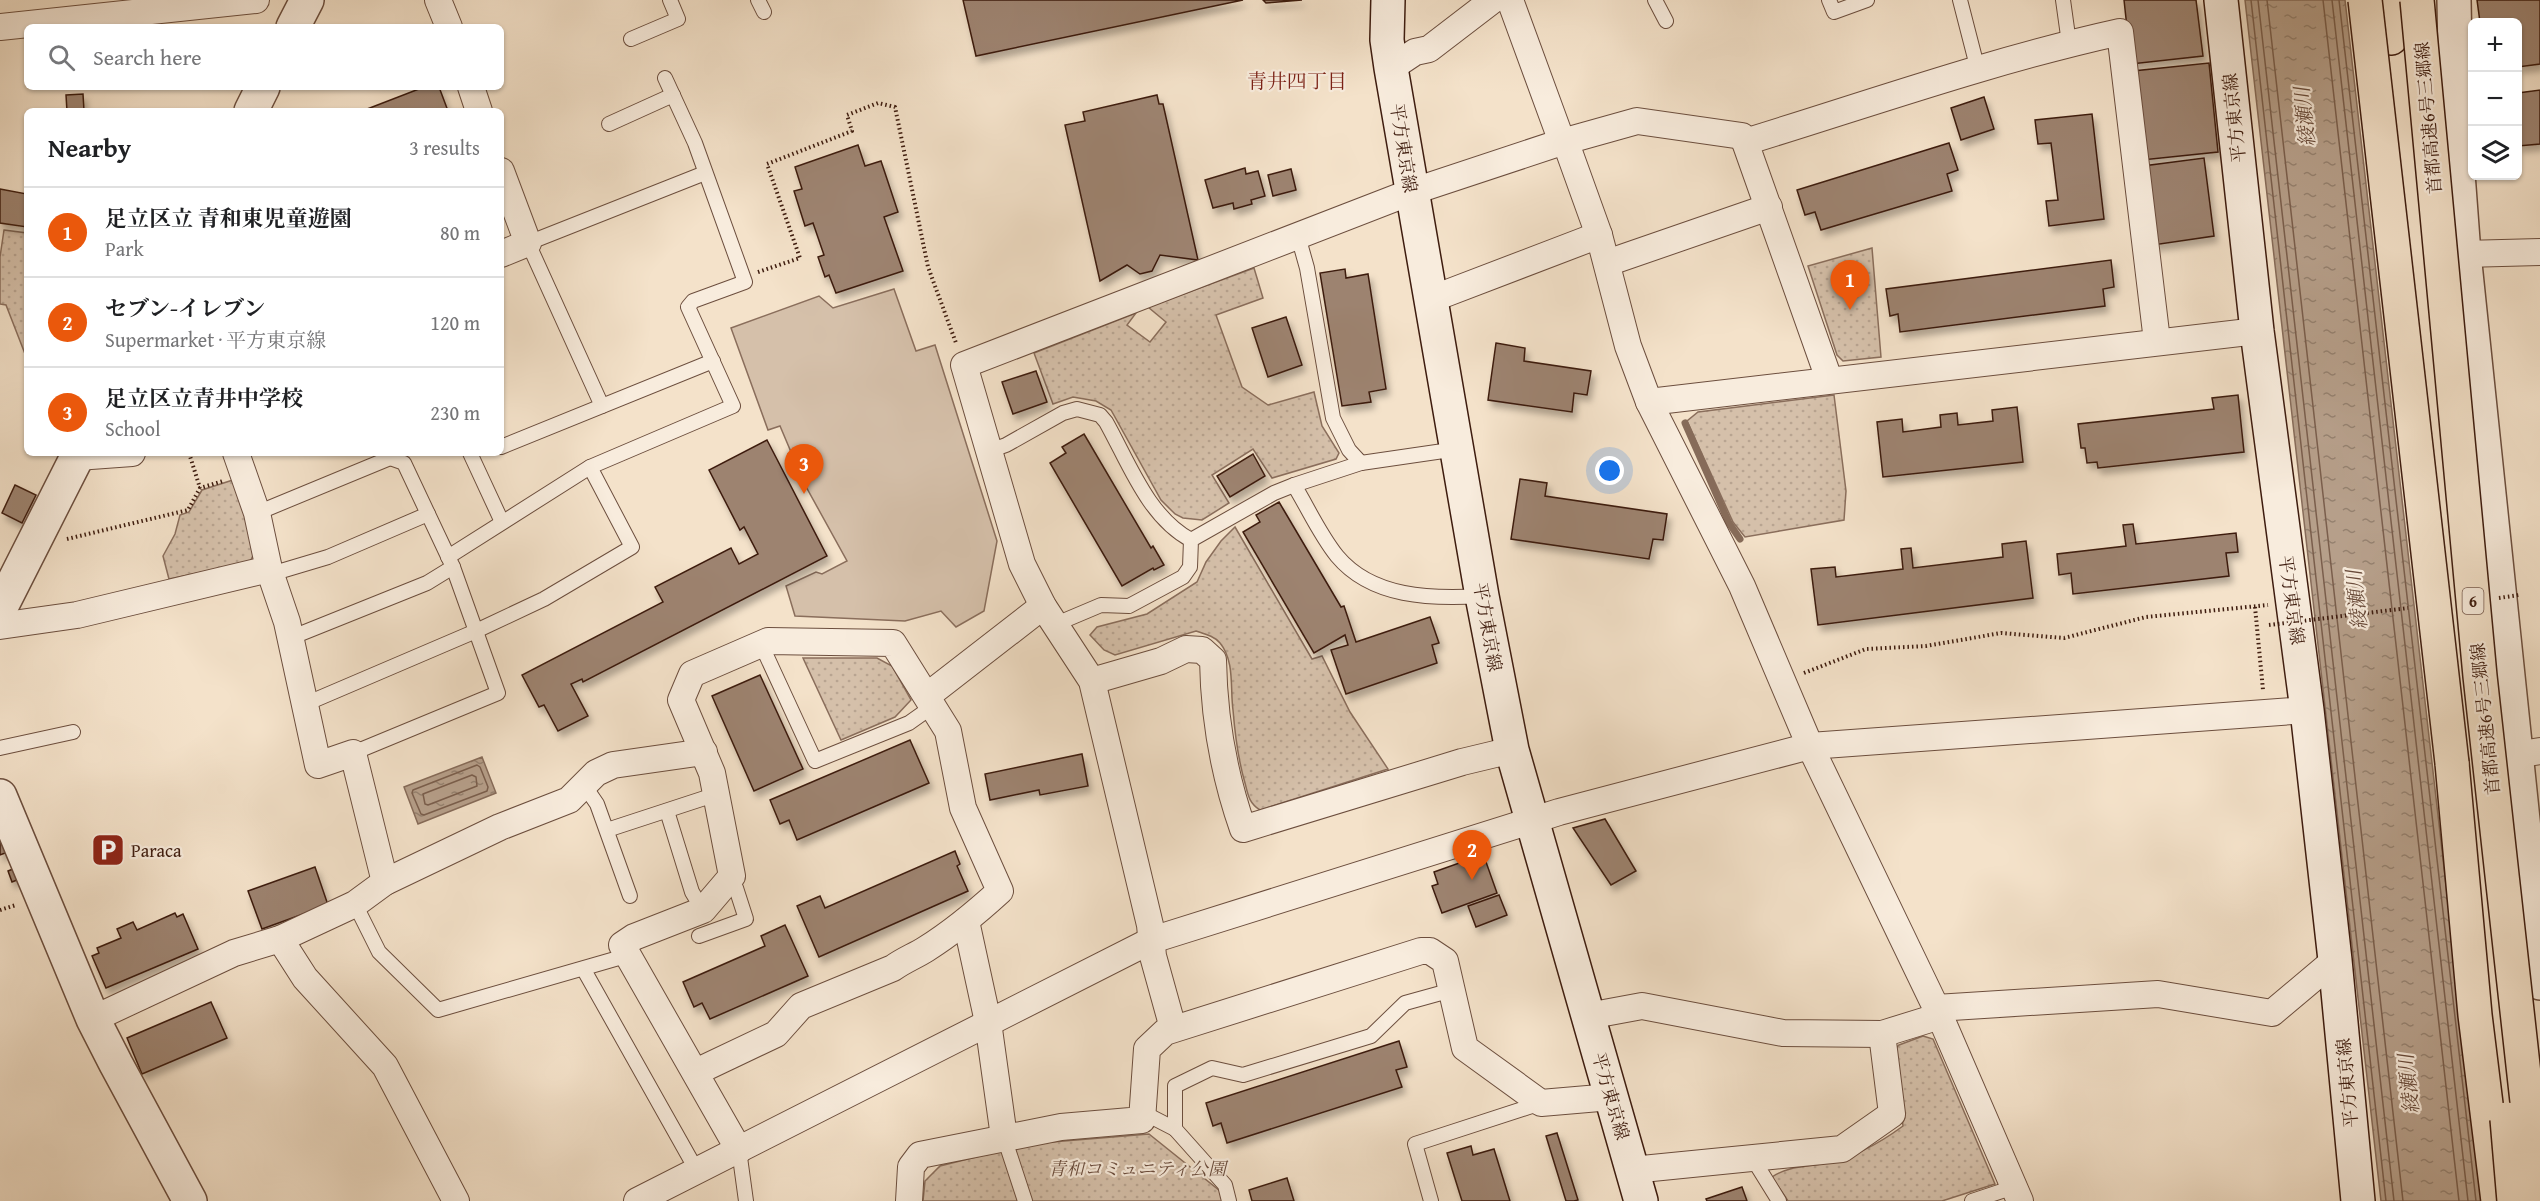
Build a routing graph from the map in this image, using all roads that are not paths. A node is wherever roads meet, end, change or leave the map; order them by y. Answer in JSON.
{"nodes":[{"id":1,"x":256,"y":0,"type":"edge"},
{"id":2,"x":307,"y":0,"type":"edge"},
{"id":3,"x":438,"y":0,"type":"edge"},
{"id":4,"x":670,"y":0,"type":"edge"},
{"id":5,"x":1372,"y":0,"type":"edge"},
{"id":6,"x":1388,"y":0,"type":"edge"},
{"id":7,"x":1493,"y":0,"type":"edge"},
{"id":8,"x":1510,"y":0,"type":"edge"},
{"id":9,"x":1655,"y":0,"type":"edge"},
{"id":10,"x":1829,"y":0,"type":"edge"},
{"id":11,"x":1867,"y":0,"type":"edge"},
{"id":12,"x":1960,"y":0,"type":"edge"},
{"id":13,"x":2063,"y":0,"type":"edge"},
{"id":14,"x":2221,"y":0,"type":"edge"},
{"id":15,"x":2365,"y":0,"type":"edge"},
{"id":16,"x":2389,"y":0,"type":"edge"},
{"id":17,"x":2419,"y":0,"type":"edge"},
{"id":18,"x":2454,"y":0,"type":"edge"},
{"id":19,"x":1666,"y":21,"type":"dead end"},
{"id":20,"x":24,"y":24,"type":"edge"},
{"id":21,"x":28,"y":24,"type":"edge"},
{"id":22,"x":295,"y":24,"type":"edge"},
{"id":23,"x":448,"y":24,"type":"edge"},
{"id":24,"x":0,"y":27,"type":"edge"},
{"id":25,"x":631,"y":39,"type":"dead end"},
{"id":26,"x":2069,"y":43,"type":"junction"},
{"id":27,"x":1389,"y":54,"type":"junction"},
{"id":28,"x":1977,"y":70,"type":"junction"},
{"id":29,"x":665,"y":78,"type":"dead end"},
{"id":30,"x":262,"y":90,"type":"edge"},
{"id":31,"x":472,"y":90,"type":"edge"},
{"id":32,"x":673,"y":95,"type":"junction"},
{"id":33,"x":252,"y":108,"type":"edge"},
{"id":34,"x":478,"y":108,"type":"edge"},
{"id":35,"x":609,"y":124,"type":"dead end"},
{"id":36,"x":1562,"y":142,"type":"junction"},
{"id":37,"x":1745,"y":142,"type":"junction"},
{"id":38,"x":705,"y":173,"type":"junction"},
{"id":39,"x":504,"y":179,"type":"edge"},
{"id":40,"x":1411,"y":192,"type":"junction"},
{"id":41,"x":1769,"y":207,"type":"junction"},
{"id":42,"x":1599,"y":235,"type":"junction"},
{"id":43,"x":1298,"y":236,"type":"junction"},
{"id":44,"x":528,"y":243,"type":"junction"},
{"id":45,"x":2540,"y":252,"type":"edge"},
{"id":46,"x":504,"y":253,"type":"edge"},
{"id":47,"x":2464,"y":255,"type":"junction"},
{"id":48,"x":1607,"y":262,"type":"junction"},
{"id":49,"x":1429,"y":300,"type":"junction"},
{"id":50,"x":2257,"y":331,"type":"junction"},
{"id":51,"x":2157,"y":340,"type":"junction"},
{"id":52,"x":713,"y":361,"type":"junction"},
{"id":53,"x":1829,"y":379,"type":"junction"},
{"id":54,"x":1649,"y":402,"type":"junction"},
{"id":55,"x":602,"y":406,"type":"junction"},
{"id":56,"x":504,"y":446,"type":"edge"},
{"id":57,"x":1457,"y":449,"type":"junction"},
{"id":58,"x":988,"y":450,"type":"junction"},
{"id":59,"x":77,"y":456,"type":"edge"},
{"id":60,"x":387,"y":456,"type":"edge"},
{"id":61,"x":391,"y":456,"type":"edge"},
{"id":62,"x":476,"y":456,"type":"edge"},
{"id":63,"x":1361,"y":463,"type":"junction"},
{"id":64,"x":240,"y":464,"type":"edge"},
{"id":65,"x":590,"y":467,"type":"junction"},
{"id":66,"x":1294,"y":485,"type":"junction"},
{"id":67,"x":257,"y":513,"type":"junction"},
{"id":68,"x":428,"y":514,"type":"junction"},
{"id":69,"x":502,"y":522,"type":"junction"},
{"id":70,"x":1191,"y":540,"type":"junction"},
{"id":71,"x":451,"y":562,"type":"junction"},
{"id":72,"x":270,"y":572,"type":"junction"},
{"id":73,"x":1482,"y":596,"type":"junction"},
{"id":74,"x":0,"y":609,"type":"edge"},
{"id":75,"x":1050,"y":615,"type":"junction"},
{"id":76,"x":0,"y":626,"type":"edge"},
{"id":77,"x":476,"y":631,"type":"junction"},
{"id":78,"x":290,"y":638,"type":"junction"},
{"id":79,"x":761,"y":644,"type":"junction"},
{"id":80,"x":1092,"y":681,"type":"junction"},
{"id":81,"x":930,"y":701,"type":"junction"},
{"id":82,"x":303,"y":705,"type":"junction"},
{"id":83,"x":2307,"y":710,"type":"junction"},
{"id":84,"x":74,"y":732,"type":"dead end"},
{"id":85,"x":1810,"y":746,"type":"junction"},
{"id":86,"x":0,"y":748,"type":"edge"},
{"id":87,"x":1512,"y":750,"type":"junction"},
{"id":88,"x":704,"y":752,"type":"junction"},
{"id":89,"x":353,"y":753,"type":"junction"},
{"id":90,"x":2528,"y":753,"type":"edge"},
{"id":91,"x":2451,"y":763,"type":"junction"},
{"id":92,"x":584,"y":785,"type":"junction"},
{"id":93,"x":717,"y":794,"type":"junction"},
{"id":94,"x":0,"y":796,"type":"edge"},
{"id":95,"x":667,"y":811,"type":"junction"},
{"id":96,"x":1532,"y":820,"type":"junction"},
{"id":97,"x":607,"y":830,"type":"junction"},
{"id":98,"x":728,"y":880,"type":"junction"},
{"id":99,"x":384,"y":882,"type":"junction"},
{"id":100,"x":630,"y":896,"type":"dead end"},
{"id":101,"x":355,"y":904,"type":"junction"},
{"id":102,"x":703,"y":910,"type":"junction"},
{"id":103,"x":966,"y":921,"type":"junction"},
{"id":104,"x":699,"y":936,"type":"dead end"},
{"id":105,"x":280,"y":939,"type":"junction"},
{"id":106,"x":1152,"y":940,"type":"junction"},
{"id":107,"x":629,"y":956,"type":"junction"},
{"id":108,"x":2335,"y":960,"type":"junction"},
{"id":109,"x":584,"y":970,"type":"junction"},
{"id":110,"x":2540,"y":983,"type":"edge"},
{"id":111,"x":1452,"y":990,"type":"junction"},
{"id":112,"x":1938,"y":1012,"type":"junction"},
{"id":113,"x":1588,"y":1016,"type":"junction"},
{"id":114,"x":93,"y":1018,"type":"junction"},
{"id":115,"x":988,"y":1022,"type":"junction"},
{"id":116,"x":1173,"y":1028,"type":"junction"},
{"id":117,"x":1882,"y":1034,"type":"junction"},
{"id":118,"x":696,"y":1072,"type":"junction"},
{"id":119,"x":1611,"y":1097,"type":"junction"},
{"id":120,"x":1541,"y":1103,"type":"junction"},
{"id":121,"x":1144,"y":1113,"type":"junction"},
{"id":122,"x":1175,"y":1129,"type":"junction"},
{"id":123,"x":1004,"y":1137,"type":"junction"},
{"id":124,"x":739,"y":1150,"type":"junction"},
{"id":125,"x":1753,"y":1159,"type":"junction"},
{"id":126,"x":1632,"y":1170,"type":"junction"},
{"id":127,"x":697,"y":1171,"type":"junction"},
{"id":128,"x":2017,"y":1194,"type":"edge"},
{"id":129,"x":453,"y":1200,"type":"edge"},
{"id":130,"x":190,"y":1201,"type":"edge"},
{"id":131,"x":636,"y":1201,"type":"edge"},
{"id":132,"x":746,"y":1201,"type":"edge"},
{"id":133,"x":909,"y":1201,"type":"edge"},
{"id":134,"x":1025,"y":1201,"type":"edge"},
{"id":135,"x":1229,"y":1201,"type":"edge"},
{"id":136,"x":1431,"y":1201,"type":"edge"},
{"id":137,"x":1641,"y":1201,"type":"edge"},
{"id":138,"x":1779,"y":1201,"type":"edge"},
{"id":139,"x":1972,"y":1201,"type":"edge"},
{"id":140,"x":2358,"y":1201,"type":"edge"},
{"id":141,"x":2498,"y":1201,"type":"edge"},
{"id":142,"x":2514,"y":1201,"type":"edge"},
{"id":143,"x":2538,"y":1201,"type":"edge"}],
"edges":[{"from":1,"to":21,"type":"street"},
{"from":2,"to":22,"type":"main road"},
{"from":3,"to":23,"type":"street"},
{"from":4,"to":25,"type":"lane"},
{"from":5,"to":27,"type":"main road","name":"平方東京線"},
{"from":6,"to":27,"type":"main road","name":"平方東京線"},
{"from":7,"to":27,"type":"street"},
{"from":8,"to":36,"type":"street"},
{"from":9,"to":19,"type":"lane"},
{"from":10,"to":11,"type":"lane"},
{"from":12,"to":28,"type":"lane"},
{"from":13,"to":26,"type":"lane"},
{"from":14,"to":50,"type":"main road","name":"平方東京線"},
{"from":15,"to":91,"type":"highway","bridge":true},
{"from":16,"to":91,"type":"highway","bridge":true},
{"from":17,"to":142,"type":"highway","name":"首都高速6号三郷線","number":"6","bridge":true},
{"from":17,"to":143,"type":"highway","name":"首都高速6号三郷線","number":"6","bridge":true},
{"from":18,"to":47,"type":"main road"},
{"from":20,"to":24,"type":"street"},
{"from":26,"to":28,"type":"street"},
{"from":26,"to":51,"type":"street"},
{"from":27,"to":40,"type":"main road","name":"平方東京線"},
{"from":28,"to":37,"type":"street"},
{"from":29,"to":32,"type":"lane"},
{"from":30,"to":33,"type":"main road"},
{"from":31,"to":34,"type":"street"},
{"from":32,"to":35,"type":"lane"},
{"from":32,"to":38,"type":"lane"},
{"from":36,"to":37,"type":"street"},
{"from":36,"to":40,"type":"street"},
{"from":36,"to":42,"type":"street"},
{"from":37,"to":41,"type":"street"},
{"from":38,"to":44,"type":"lane"},
{"from":38,"to":52,"type":"lane"},
{"from":39,"to":44,"type":"street"},
{"from":40,"to":43,"type":"street"},
{"from":40,"to":49,"type":"main road","name":"平方東京線"},
{"from":41,"to":48,"type":"street"},
{"from":41,"to":53,"type":"street"},
{"from":42,"to":48,"type":"street"},
{"from":42,"to":49,"type":"street"},
{"from":43,"to":58,"type":"street"},
{"from":43,"to":63,"type":"lane"},
{"from":44,"to":46,"type":"street"},
{"from":44,"to":55,"type":"lane"},
{"from":45,"to":47,"type":"street"},
{"from":47,"to":90,"type":"main road"},
{"from":48,"to":54,"type":"street"},
{"from":49,"to":57,"type":"main road","name":"平方東京線"},
{"from":50,"to":51,"type":"street"},
{"from":50,"to":83,"type":"main road","name":"平方東京線"},
{"from":51,"to":53,"type":"street"},
{"from":52,"to":55,"type":"lane"},
{"from":52,"to":65,"type":"lane"},
{"from":53,"to":54,"type":"street"},
{"from":54,"to":85,"type":"street"},
{"from":55,"to":56,"type":"lane"},
{"from":57,"to":63,"type":"lane"},
{"from":57,"to":73,"type":"main road","name":"平方東京線"},
{"from":58,"to":70,"type":"lane"},
{"from":58,"to":75,"type":"street"},
{"from":59,"to":74,"type":"main road"},
{"from":60,"to":67,"type":"lane"},
{"from":61,"to":68,"type":"lane"},
{"from":62,"to":69,"type":"lane"},
{"from":63,"to":66,"type":"lane"},
{"from":64,"to":67,"type":"street"},
{"from":65,"to":69,"type":"lane"},
{"from":65,"to":77,"type":"lane"},
{"from":66,"to":70,"type":"lane"},
{"from":66,"to":73,"type":"lane"},
{"from":67,"to":72,"type":"street"},
{"from":68,"to":71,"type":"lane"},
{"from":68,"to":72,"type":"lane"},
{"from":69,"to":71,"type":"lane"},
{"from":70,"to":75,"type":"lane"},
{"from":71,"to":77,"type":"lane"},
{"from":71,"to":78,"type":"lane"},
{"from":72,"to":76,"type":"street"},
{"from":72,"to":78,"type":"street"},
{"from":73,"to":87,"type":"main road","name":"平方東京線"},
{"from":75,"to":80,"type":"street"},
{"from":75,"to":81,"type":"street"},
{"from":77,"to":82,"type":"lane"},
{"from":77,"to":89,"type":"lane"},
{"from":78,"to":82,"type":"street"},
{"from":79,"to":81,"type":"street"},
{"from":79,"to":81,"type":"lane"},
{"from":79,"to":88,"type":"street"},
{"from":80,"to":87,"type":"street"},
{"from":80,"to":106,"type":"street"},
{"from":81,"to":103,"type":"street"},
{"from":82,"to":89,"type":"street"},
{"from":83,"to":85,"type":"street"},
{"from":83,"to":108,"type":"main road","name":"平方東京線"},
{"from":84,"to":86,"type":"lane"},
{"from":85,"to":96,"type":"street"},
{"from":85,"to":112,"type":"street"},
{"from":87,"to":96,"type":"main road","name":"平方東京線"},
{"from":88,"to":92,"type":"street"},
{"from":88,"to":93,"type":"street"},
{"from":89,"to":99,"type":"street"},
{"from":90,"to":110,"type":"main road"},
{"from":91,"to":141,"type":"highway"},
{"from":92,"to":97,"type":"lane"},
{"from":92,"to":99,"type":"street"},
{"from":93,"to":95,"type":"lane"},
{"from":93,"to":98,"type":"street"},
{"from":94,"to":114,"type":"main road"},
{"from":95,"to":97,"type":"lane"},
{"from":95,"to":102,"type":"lane"},
{"from":96,"to":106,"type":"street"},
{"from":96,"to":113,"type":"main road","name":"平方東京線"},
{"from":97,"to":100,"type":"lane"},
{"from":98,"to":102,"type":"street"},
{"from":98,"to":104,"type":"lane"},
{"from":99,"to":101,"type":"street"},
{"from":101,"to":105,"type":"street"},
{"from":101,"to":109,"type":"lane"},
{"from":102,"to":107,"type":"street"},
{"from":103,"to":115,"type":"street"},
{"from":103,"to":118,"type":"street"},
{"from":105,"to":114,"type":"street"},
{"from":105,"to":129,"type":"street"},
{"from":106,"to":115,"type":"street"},
{"from":106,"to":116,"type":"street"},
{"from":107,"to":109,"type":"lane"},
{"from":107,"to":118,"type":"street"},
{"from":108,"to":112,"type":"street"},
{"from":108,"to":140,"type":"main road","name":"平方東京線"},
{"from":109,"to":127,"type":"lane"},
{"from":111,"to":116,"type":"street"},
{"from":111,"to":120,"type":"street"},
{"from":111,"to":122,"type":"lane"},
{"from":112,"to":117,"type":"street"},
{"from":112,"to":128,"type":"street"},
{"from":113,"to":117,"type":"street"},
{"from":113,"to":119,"type":"main road","name":"平方東京線"},
{"from":114,"to":130,"type":"main road"},
{"from":115,"to":123,"type":"street"},
{"from":115,"to":124,"type":"street"},
{"from":116,"to":121,"type":"street"},
{"from":117,"to":125,"type":"street"},
{"from":118,"to":124,"type":"street"},
{"from":119,"to":120,"type":"street"},
{"from":119,"to":126,"type":"main road","name":"平方東京線"},
{"from":120,"to":136,"type":"lane"},
{"from":121,"to":122,"type":"lane"},
{"from":121,"to":123,"type":"street"},
{"from":122,"to":135,"type":"lane"},
{"from":123,"to":133,"type":"street"},
{"from":123,"to":134,"type":"lane"},
{"from":124,"to":127,"type":"street"},
{"from":124,"to":132,"type":"lane"},
{"from":125,"to":126,"type":"street"},
{"from":125,"to":138,"type":"lane"},
{"from":126,"to":137,"type":"main road","name":"平方東京線"},
{"from":127,"to":131,"type":"street"},
{"from":128,"to":139,"type":"lane"}]}
